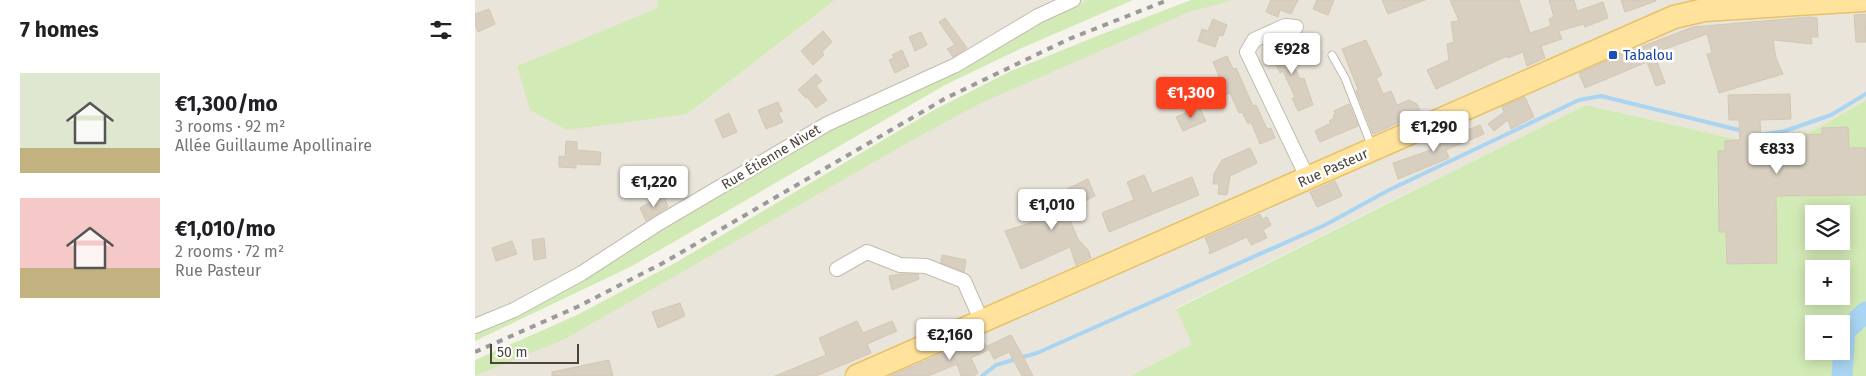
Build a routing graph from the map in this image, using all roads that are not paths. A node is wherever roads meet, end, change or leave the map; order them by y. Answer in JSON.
{"nodes":[{"id":1,"x":1073,"y":0,"type":"edge"},
{"id":2,"x":1863,"y":0,"type":"edge"},
{"id":3,"x":1693,"y":6,"type":"edge"},
{"id":4,"x":1296,"y":27,"type":"dead end"},
{"id":5,"x":1332,"y":55,"type":"dead end"},
{"id":6,"x":1373,"y":150,"type":"junction"},
{"id":7,"x":1308,"y":179,"type":"junction"},
{"id":8,"x":837,"y":270,"type":"dead end"},
{"id":9,"x":982,"y":322,"type":"junction"},
{"id":10,"x":475,"y":326,"type":"edge"},
{"id":11,"x":857,"y":376,"type":"edge"}],
"edges":[{"from":1,"to":10,"type":"street","name":"Rue Étienne Nivet"},
{"from":2,"to":3,"type":"main road","name":"Rue Pasteur"},
{"from":3,"to":6,"type":"main road","name":"Rue Pasteur"},
{"from":4,"to":7,"type":"street"},
{"from":5,"to":6,"type":"lane"},
{"from":6,"to":7,"type":"main road","name":"Rue Pasteur"},
{"from":7,"to":9,"type":"main road","name":"Rue Pasteur"},
{"from":8,"to":9,"type":"street"},
{"from":9,"to":11,"type":"main road","name":"Rue Pasteur"}]}
